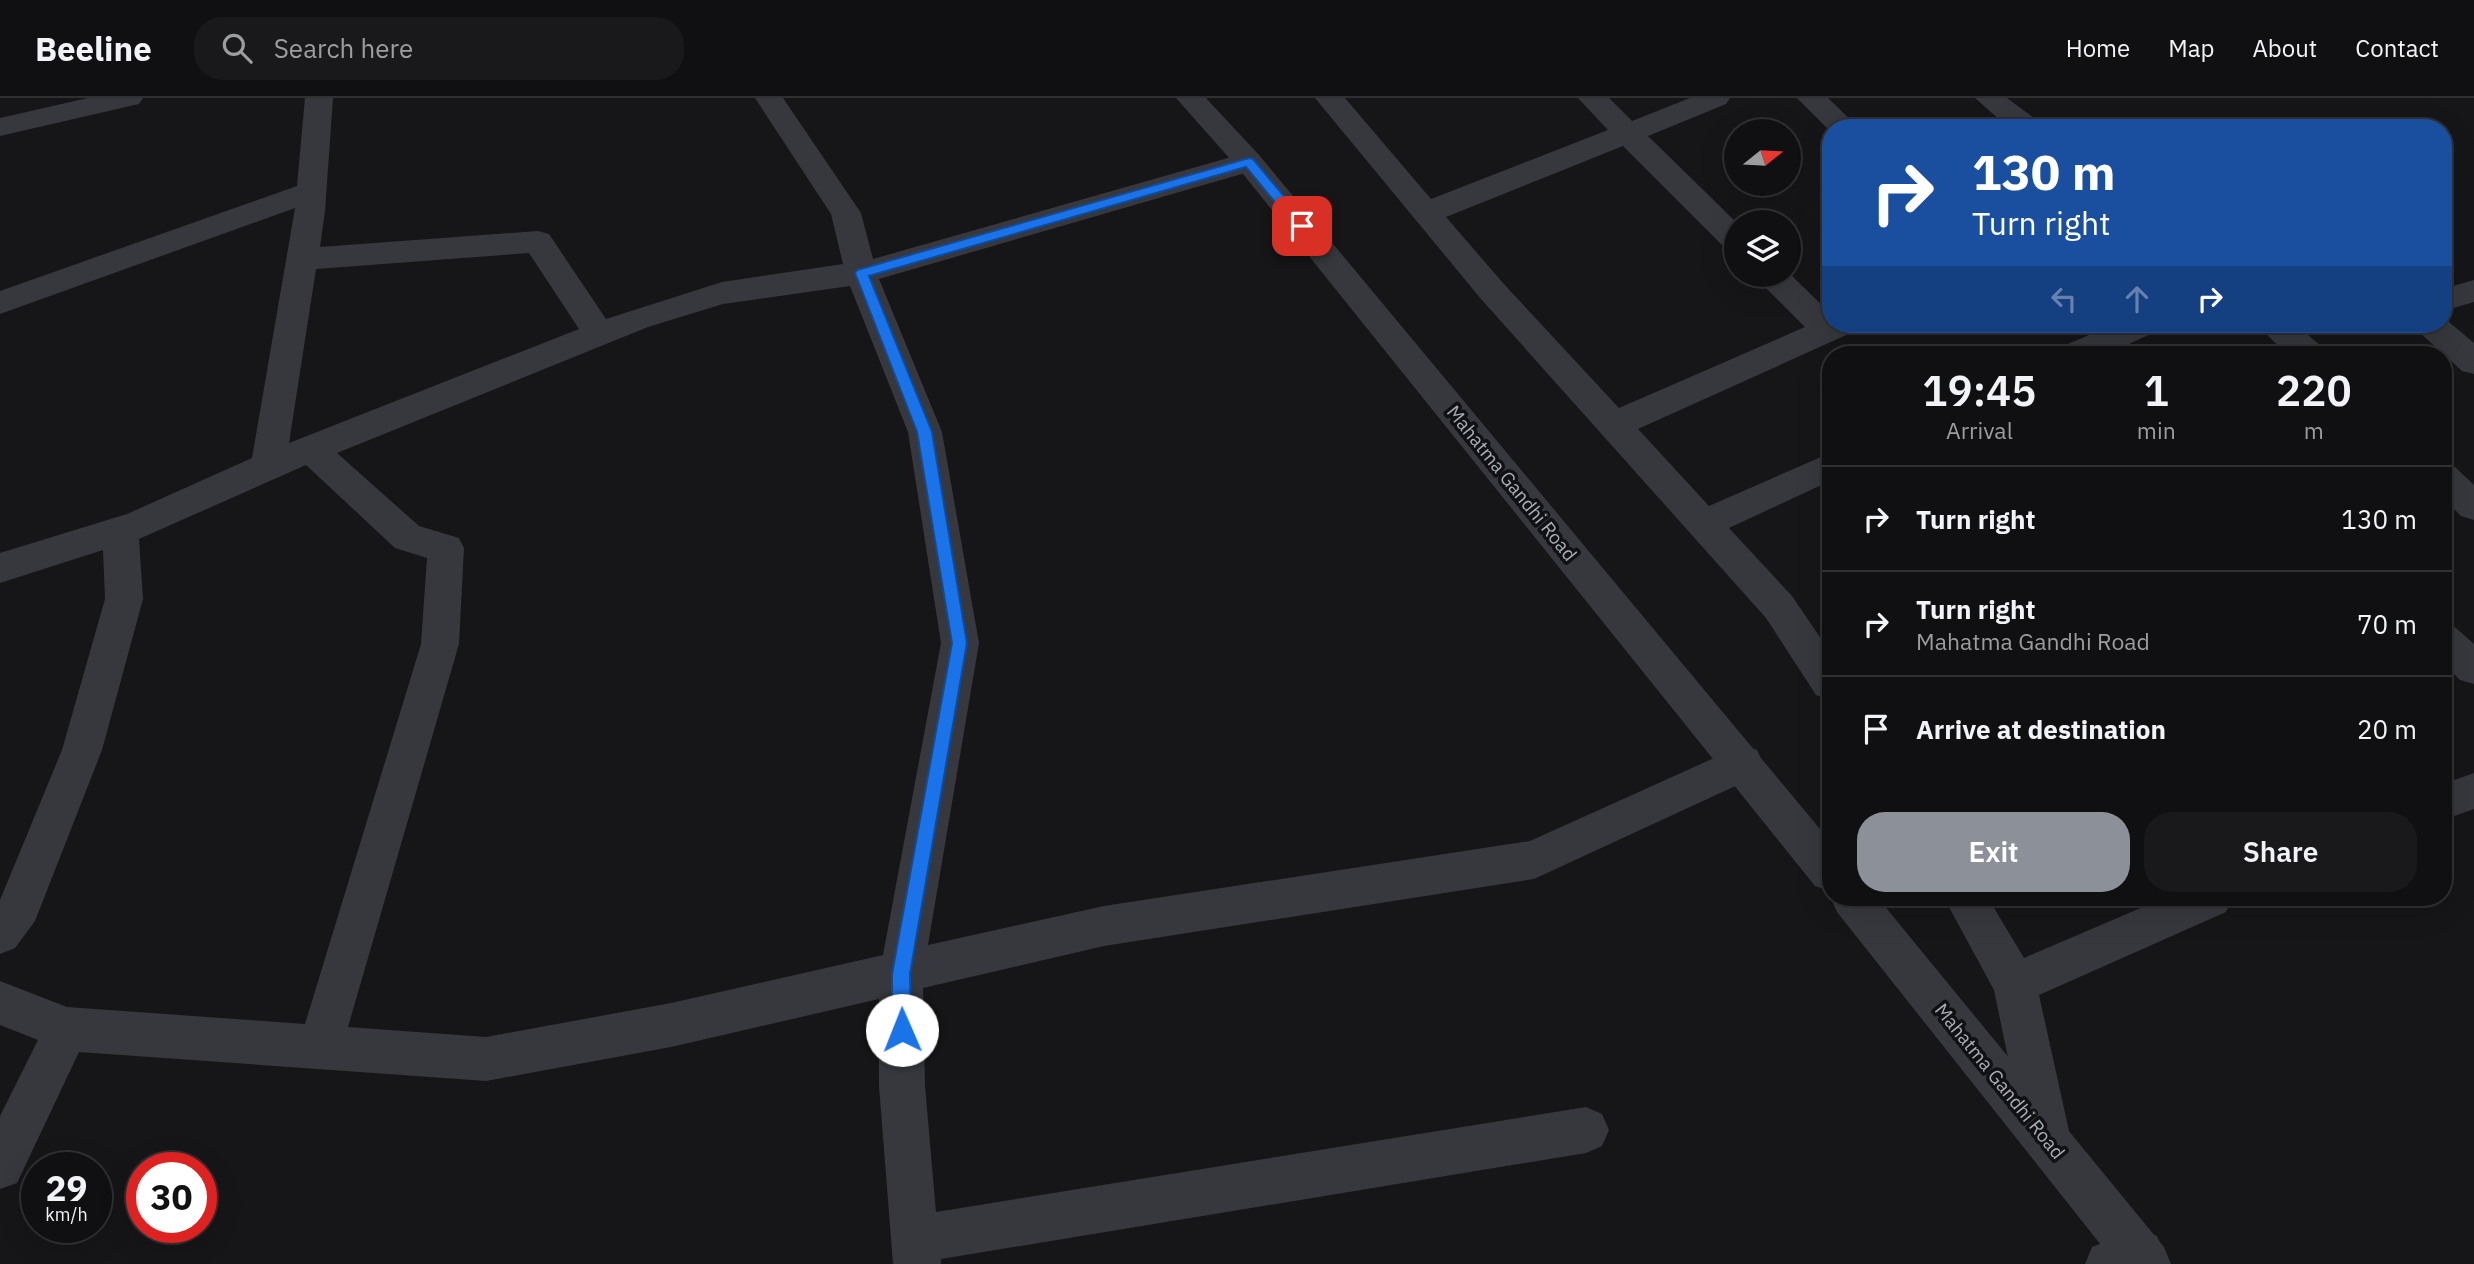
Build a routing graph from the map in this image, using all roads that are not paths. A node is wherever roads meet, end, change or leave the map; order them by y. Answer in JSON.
{"nodes":[{"id":1,"x":129,"y":98,"type":"edge"},
{"id":2,"x":319,"y":98,"type":"edge"},
{"id":3,"x":769,"y":98,"type":"edge"},
{"id":4,"x":1190,"y":98,"type":"edge"},
{"id":5,"x":1329,"y":98,"type":"edge"},
{"id":6,"x":1592,"y":98,"type":"edge"},
{"id":7,"x":1716,"y":98,"type":"edge"},
{"id":8,"x":1811,"y":98,"type":"edge"},
{"id":9,"x":1989,"y":98,"type":"edge"},
{"id":10,"x":1835,"y":119,"type":"edge"},
{"id":11,"x":2016,"y":119,"type":"edge"},
{"id":12,"x":0,"y":127,"type":"edge"},
{"id":13,"x":1628,"y":133,"type":"junction"},
{"id":14,"x":1249,"y":162,"type":"junction"},
{"id":15,"x":310,"y":192,"type":"junction"},
{"id":16,"x":1426,"y":213,"type":"junction"},
{"id":17,"x":1724,"y":228,"type":"edge"},
{"id":18,"x":302,"y":259,"type":"junction"},
{"id":19,"x":861,"y":273,"type":"junction"},
{"id":20,"x":1787,"y":287,"type":"edge"},
{"id":21,"x":2474,"y":291,"type":"edge"},
{"id":22,"x":2452,"y":297,"type":"edge"},
{"id":23,"x":0,"y":303,"type":"edge"},
{"id":24,"x":1822,"y":316,"type":"edge"},
{"id":25,"x":1822,"y":333,"type":"edge"},
{"id":26,"x":2127,"y":333,"type":"edge"},
{"id":27,"x":2285,"y":333,"type":"edge"},
{"id":28,"x":2440,"y":333,"type":"edge"},
{"id":29,"x":599,"y":334,"type":"junction"},
{"id":30,"x":2103,"y":346,"type":"edge"},
{"id":31,"x":2299,"y":346,"type":"edge"},
{"id":32,"x":2474,"y":362,"type":"edge"},
{"id":33,"x":1614,"y":425,"type":"junction"},
{"id":34,"x":311,"y":449,"type":"junction"},
{"id":35,"x":268,"y":466,"type":"junction"},
{"id":36,"x":1822,"y":470,"type":"edge"},
{"id":37,"x":2452,"y":485,"type":"edge"},
{"id":38,"x":2474,"y":506,"type":"edge"},
{"id":39,"x":1703,"y":524,"type":"junction"},
{"id":40,"x":120,"y":530,"type":"junction"},
{"id":41,"x":0,"y":568,"type":"edge"},
{"id":42,"x":2452,"y":647,"type":"edge"},
{"id":43,"x":2474,"y":667,"type":"edge"},
{"id":44,"x":1822,"y":671,"type":"edge"},
{"id":45,"x":1743,"y":763,"type":"junction"},
{"id":46,"x":2474,"y":791,"type":"edge"},
{"id":47,"x":2452,"y":800,"type":"edge"},
{"id":48,"x":1822,"y":862,"type":"edge"},
{"id":49,"x":1858,"y":906,"type":"edge"},
{"id":50,"x":1970,"y":906,"type":"edge"},
{"id":51,"x":2193,"y":906,"type":"edge"},
{"id":52,"x":0,"y":934,"type":"edge"},
{"id":53,"x":901,"y":974,"type":"junction"},
{"id":54,"x":2015,"y":984,"type":"junction"},
{"id":55,"x":0,"y":1003,"type":"edge"},
{"id":56,"x":67,"y":1029,"type":"junction"},
{"id":57,"x":320,"y":1047,"type":"junction"},
{"id":58,"x":1586,"y":1130,"type":"dead end"},
{"id":59,"x":2048,"y":1140,"type":"junction"},
{"id":60,"x":0,"y":1166,"type":"edge"},
{"id":61,"x":916,"y":1251,"type":"edge"},
{"id":62,"x":2132,"y":1260,"type":"edge"}],
"edges":[{"from":1,"to":12,"type":"street"},
{"from":2,"to":15,"type":"street"},
{"from":3,"to":19,"type":"street"},
{"from":4,"to":14,"type":"street","name":"Mahatma Gandhi Road"},
{"from":5,"to":16,"type":"street"},
{"from":6,"to":13,"type":"street"},
{"from":7,"to":13,"type":"street"},
{"from":8,"to":10,"type":"street"},
{"from":9,"to":11,"type":"street"},
{"from":13,"to":16,"type":"street"},
{"from":13,"to":17,"type":"street"},
{"from":14,"to":19,"type":"street"},
{"from":14,"to":45,"type":"street","name":"Mahatma Gandhi Road"},
{"from":15,"to":18,"type":"street"},
{"from":15,"to":23,"type":"street"},
{"from":16,"to":33,"type":"street"},
{"from":18,"to":29,"type":"street"},
{"from":18,"to":35,"type":"street"},
{"from":19,"to":29,"type":"street"},
{"from":19,"to":53,"type":"street"},
{"from":20,"to":24,"type":"street"},
{"from":21,"to":22,"type":"street"},
{"from":25,"to":33,"type":"street"},
{"from":26,"to":30,"type":"street"},
{"from":27,"to":31,"type":"street"},
{"from":28,"to":32,"type":"street"},
{"from":29,"to":34,"type":"street"},
{"from":33,"to":39,"type":"street"},
{"from":34,"to":35,"type":"street"},
{"from":34,"to":57,"type":"street"},
{"from":35,"to":40,"type":"street"},
{"from":36,"to":39,"type":"street"},
{"from":37,"to":38,"type":"street"},
{"from":39,"to":44,"type":"street"},
{"from":40,"to":41,"type":"street"},
{"from":40,"to":52,"type":"street"},
{"from":42,"to":43,"type":"street"},
{"from":45,"to":48,"type":"street","name":"Mahatma Gandhi Road"},
{"from":45,"to":53,"type":"street"},
{"from":46,"to":47,"type":"street"},
{"from":49,"to":59,"type":"street","name":"Mahatma Gandhi Road"},
{"from":50,"to":54,"type":"street"},
{"from":51,"to":54,"type":"street"},
{"from":53,"to":57,"type":"street"},
{"from":53,"to":61,"type":"street"},
{"from":54,"to":59,"type":"street"},
{"from":55,"to":56,"type":"street"},
{"from":56,"to":57,"type":"street"},
{"from":56,"to":60,"type":"street"},
{"from":58,"to":61,"type":"street"},
{"from":59,"to":62,"type":"street","name":"Mahatma Gandhi Road"}]}
